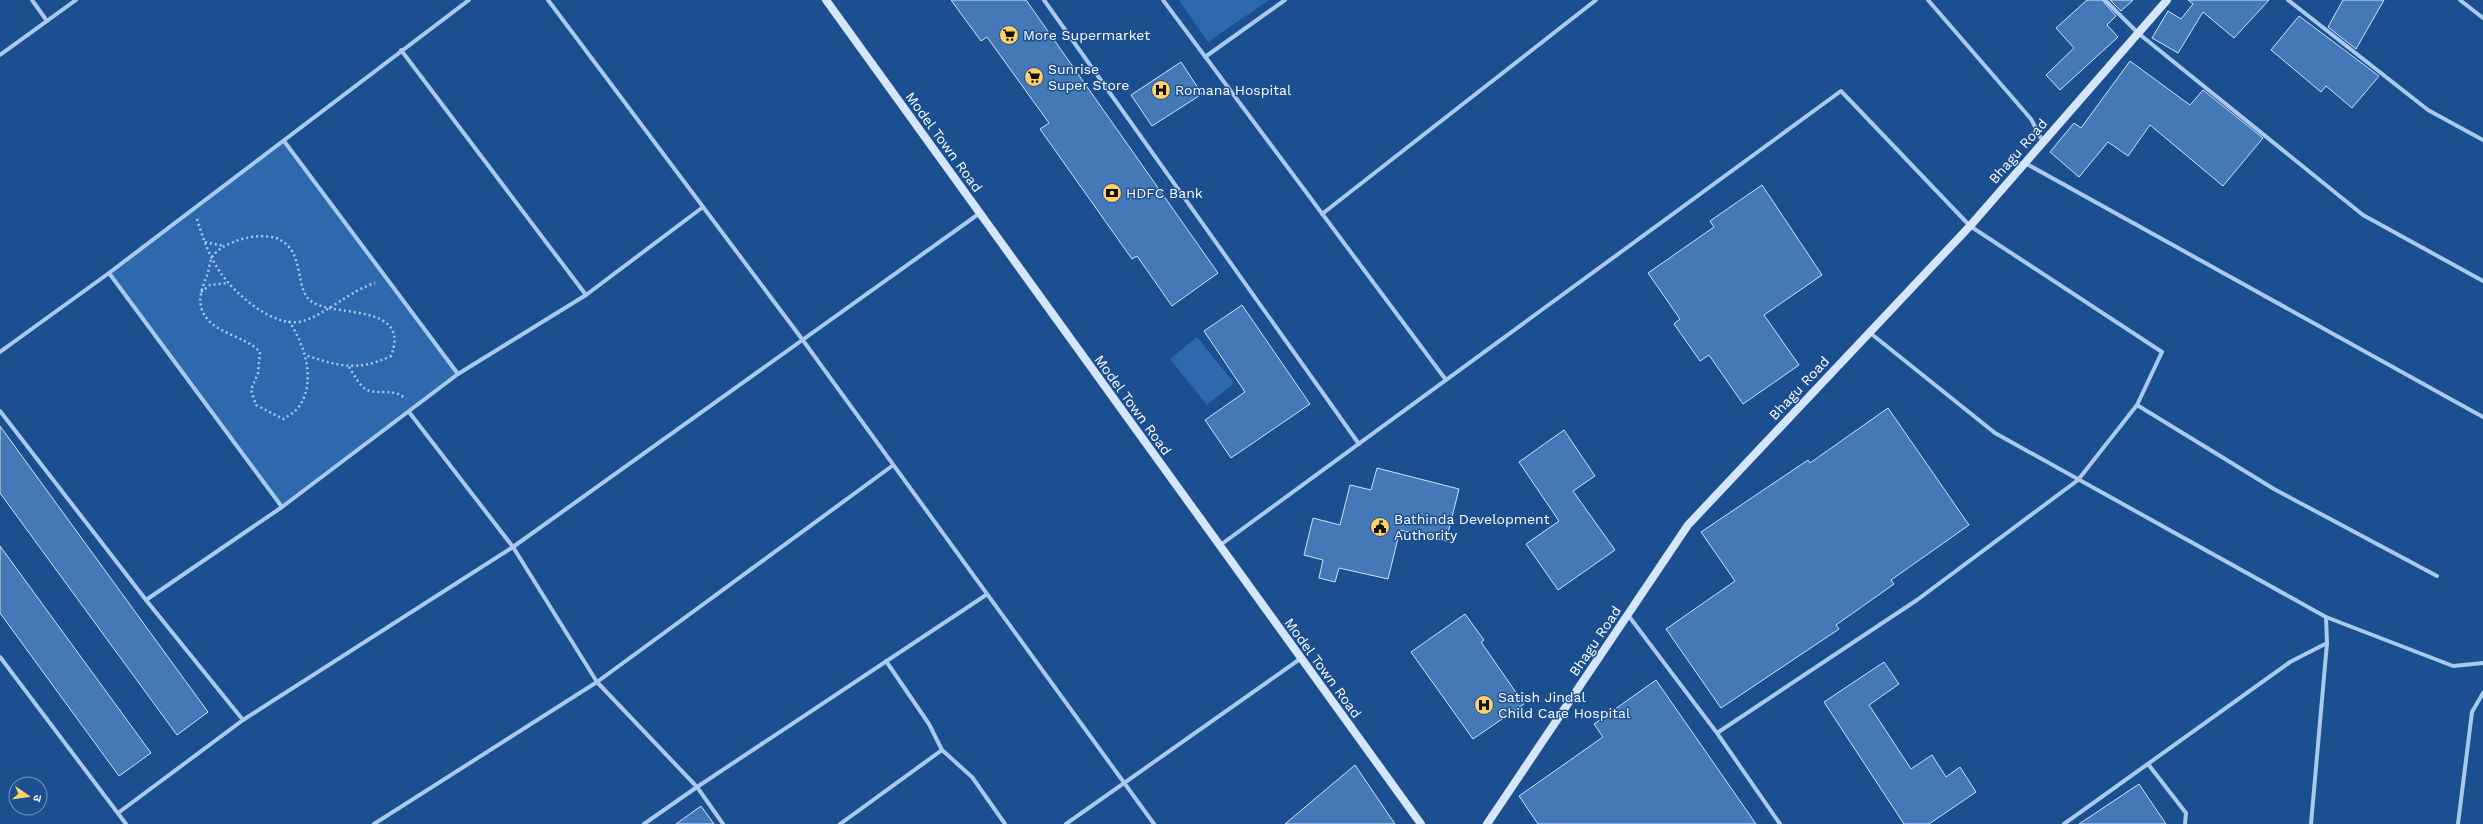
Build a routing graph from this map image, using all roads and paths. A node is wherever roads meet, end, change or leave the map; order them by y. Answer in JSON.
{"nodes":[{"id":1,"x":32,"y":0,"type":"edge"},
{"id":2,"x":76,"y":0,"type":"edge"},
{"id":3,"x":469,"y":0,"type":"edge"},
{"id":4,"x":548,"y":0,"type":"edge"},
{"id":5,"x":826,"y":0,"type":"edge"},
{"id":6,"x":1044,"y":0,"type":"edge"},
{"id":7,"x":1163,"y":0,"type":"edge"},
{"id":8,"x":1285,"y":0,"type":"edge"},
{"id":9,"x":1596,"y":0,"type":"edge"},
{"id":10,"x":1928,"y":0,"type":"edge"},
{"id":11,"x":2105,"y":0,"type":"edge"},
{"id":12,"x":2168,"y":0,"type":"edge"},
{"id":13,"x":2288,"y":0,"type":"edge"},
{"id":14,"x":2460,"y":0,"type":"edge"},
{"id":15,"x":2483,"y":18,"type":"edge"},
{"id":16,"x":47,"y":21,"type":"junction"},
{"id":17,"x":2138,"y":33,"type":"junction"},
{"id":18,"x":401,"y":50,"type":"junction"},
{"id":19,"x":0,"y":55,"type":"edge"},
{"id":20,"x":1205,"y":56,"type":"junction"},
{"id":21,"x":2483,"y":140,"type":"edge"},
{"id":22,"x":284,"y":141,"type":"junction"},
{"id":23,"x":2043,"y":142,"type":"junction"},
{"id":24,"x":2025,"y":163,"type":"junction"},
{"id":25,"x":703,"y":207,"type":"junction"},
{"id":26,"x":192,"y":210,"type":"junction"},
{"id":27,"x":980,"y":213,"type":"junction"},
{"id":28,"x":1322,"y":214,"type":"junction"},
{"id":29,"x":1970,"y":226,"type":"junction"},
{"id":30,"x":205,"y":242,"type":"junction"},
{"id":31,"x":224,"y":246,"type":"junction"},
{"id":32,"x":212,"y":258,"type":"junction"},
{"id":33,"x":109,"y":273,"type":"junction"},
{"id":34,"x":387,"y":280,"type":"junction"},
{"id":35,"x":2483,"y":281,"type":"edge"},
{"id":36,"x":228,"y":283,"type":"junction"},
{"id":37,"x":201,"y":292,"type":"junction"},
{"id":38,"x":586,"y":296,"type":"junction"},
{"id":39,"x":329,"y":309,"type":"junction"},
{"id":40,"x":290,"y":321,"type":"junction"},
{"id":41,"x":1870,"y":332,"type":"junction"},
{"id":42,"x":802,"y":339,"type":"junction"},
{"id":43,"x":0,"y":352,"type":"edge"},
{"id":44,"x":305,"y":355,"type":"junction"},
{"id":45,"x":348,"y":366,"type":"junction"},
{"id":46,"x":458,"y":374,"type":"junction"},
{"id":47,"x":1446,"y":380,"type":"junction"},
{"id":48,"x":2137,"y":405,"type":"junction"},
{"id":49,"x":411,"y":410,"type":"junction"},
{"id":50,"x":0,"y":411,"type":"edge"},
{"id":51,"x":2483,"y":417,"type":"edge"},
{"id":52,"x":1358,"y":444,"type":"junction"},
{"id":53,"x":892,"y":466,"type":"junction"},
{"id":54,"x":2078,"y":480,"type":"junction"},
{"id":55,"x":282,"y":507,"type":"junction"},
{"id":56,"x":1219,"y":546,"type":"junction"},
{"id":57,"x":513,"y":547,"type":"junction"},
{"id":58,"x":2437,"y":576,"type":"dead end"},
{"id":59,"x":986,"y":595,"type":"junction"},
{"id":60,"x":146,"y":600,"type":"junction"},
{"id":61,"x":1628,"y":615,"type":"junction"},
{"id":62,"x":2326,"y":617,"type":"junction"},
{"id":63,"x":2327,"y":643,"type":"junction"},
{"id":64,"x":0,"y":657,"type":"edge"},
{"id":65,"x":1300,"y":659,"type":"junction"},
{"id":66,"x":886,"y":661,"type":"junction"},
{"id":67,"x":2483,"y":663,"type":"edge"},
{"id":68,"x":596,"y":682,"type":"junction"},
{"id":69,"x":2483,"y":693,"type":"edge"},
{"id":70,"x":243,"y":720,"type":"junction"},
{"id":71,"x":1717,"y":733,"type":"junction"},
{"id":72,"x":942,"y":750,"type":"junction"},
{"id":73,"x":2148,"y":764,"type":"junction"},
{"id":74,"x":1124,"y":783,"type":"junction"},
{"id":75,"x":697,"y":787,"type":"junction"},
{"id":76,"x":118,"y":813,"type":"junction"},
{"id":77,"x":126,"y":824,"type":"edge"},
{"id":78,"x":374,"y":824,"type":"edge"},
{"id":79,"x":644,"y":824,"type":"edge"},
{"id":80,"x":723,"y":824,"type":"edge"},
{"id":81,"x":840,"y":824,"type":"edge"},
{"id":82,"x":1005,"y":824,"type":"edge"},
{"id":83,"x":1066,"y":824,"type":"edge"},
{"id":84,"x":1154,"y":824,"type":"edge"},
{"id":85,"x":1421,"y":824,"type":"edge"},
{"id":86,"x":1487,"y":824,"type":"edge"},
{"id":87,"x":1780,"y":824,"type":"edge"},
{"id":88,"x":2064,"y":824,"type":"edge"},
{"id":89,"x":2185,"y":824,"type":"edge"},
{"id":90,"x":2311,"y":824,"type":"edge"},
{"id":91,"x":2458,"y":824,"type":"edge"}],
"edges":[{"from":1,"to":16,"type":"street"},
{"from":2,"to":16,"type":"street"},
{"from":3,"to":18,"type":"street"},
{"from":4,"to":25,"type":"street"},
{"from":5,"to":27,"type":"street","name":"Model Town Road"},
{"from":6,"to":52,"type":"street"},
{"from":7,"to":20,"type":"street"},
{"from":8,"to":20,"type":"street"},
{"from":9,"to":28,"type":"street"},
{"from":10,"to":23,"type":"street"},
{"from":11,"to":17,"type":"street"},
{"from":12,"to":17,"type":"street","name":"Bhagu Road"},
{"from":13,"to":21,"type":"street"},
{"from":14,"to":15,"type":"street"},
{"from":16,"to":19,"type":"street"},
{"from":17,"to":23,"type":"street","name":"Bhagu Road"},
{"from":17,"to":35,"type":"street"},
{"from":18,"to":22,"type":"street"},
{"from":18,"to":38,"type":"street"},
{"from":20,"to":28,"type":"street"},
{"from":22,"to":26,"type":"street"},
{"from":22,"to":34,"type":"street"},
{"from":23,"to":24,"type":"street","name":"Bhagu Road"},
{"from":24,"to":29,"type":"street","name":"Bhagu Road"},
{"from":24,"to":51,"type":"street"},
{"from":25,"to":38,"type":"street"},
{"from":25,"to":42,"type":"street"},
{"from":26,"to":30,"type":"path"},
{"from":26,"to":33,"type":"street"},
{"from":27,"to":42,"type":"street"},
{"from":27,"to":56,"type":"street","name":"Model Town Road"},
{"from":28,"to":47,"type":"street"},
{"from":29,"to":41,"type":"street","name":"Bhagu Road"},
{"from":29,"to":47,"type":"street"},
{"from":29,"to":48,"type":"street"},
{"from":30,"to":31,"type":"path"},
{"from":30,"to":32,"type":"path"},
{"from":31,"to":32,"type":"path"},
{"from":31,"to":39,"type":"path"},
{"from":32,"to":36,"type":"path"},
{"from":32,"to":37,"type":"path"},
{"from":33,"to":43,"type":"street"},
{"from":33,"to":55,"type":"street"},
{"from":34,"to":39,"type":"path"},
{"from":34,"to":46,"type":"street"},
{"from":36,"to":37,"type":"path"},
{"from":36,"to":40,"type":"path"},
{"from":37,"to":44,"type":"path"},
{"from":38,"to":46,"type":"street"},
{"from":39,"to":40,"type":"path"},
{"from":39,"to":45,"type":"path"},
{"from":40,"to":44,"type":"path"},
{"from":41,"to":54,"type":"street"},
{"from":41,"to":61,"type":"street","name":"Bhagu Road"},
{"from":42,"to":53,"type":"street"},
{"from":42,"to":57,"type":"street"},
{"from":44,"to":45,"type":"path"},
{"from":45,"to":49,"type":"path"},
{"from":46,"to":49,"type":"street"},
{"from":47,"to":52,"type":"street"},
{"from":48,"to":54,"type":"street"},
{"from":48,"to":58,"type":"street"},
{"from":49,"to":55,"type":"street"},
{"from":49,"to":57,"type":"street"},
{"from":50,"to":60,"type":"street"},
{"from":52,"to":56,"type":"street"},
{"from":53,"to":59,"type":"street"},
{"from":53,"to":68,"type":"street"},
{"from":54,"to":62,"type":"street"},
{"from":54,"to":71,"type":"street"},
{"from":55,"to":60,"type":"street"},
{"from":56,"to":65,"type":"street","name":"Model Town Road"},
{"from":57,"to":68,"type":"street"},
{"from":57,"to":70,"type":"street"},
{"from":59,"to":66,"type":"street"},
{"from":59,"to":74,"type":"street"},
{"from":60,"to":70,"type":"street"},
{"from":61,"to":71,"type":"street"},
{"from":61,"to":86,"type":"street","name":"Bhagu Road"},
{"from":62,"to":63,"type":"street"},
{"from":62,"to":67,"type":"street"},
{"from":63,"to":73,"type":"street"},
{"from":63,"to":90,"type":"street"},
{"from":64,"to":76,"type":"street"},
{"from":65,"to":74,"type":"street"},
{"from":65,"to":85,"type":"street","name":"Model Town Road"},
{"from":66,"to":72,"type":"street"},
{"from":66,"to":75,"type":"street"},
{"from":68,"to":75,"type":"street"},
{"from":68,"to":78,"type":"street"},
{"from":69,"to":91,"type":"street"},
{"from":70,"to":76,"type":"street"},
{"from":71,"to":87,"type":"street"},
{"from":72,"to":81,"type":"street"},
{"from":72,"to":82,"type":"street"},
{"from":73,"to":88,"type":"street"},
{"from":73,"to":89,"type":"street"},
{"from":74,"to":83,"type":"street"},
{"from":74,"to":84,"type":"street"},
{"from":75,"to":79,"type":"street"},
{"from":75,"to":80,"type":"street"},
{"from":76,"to":77,"type":"street"}]}
